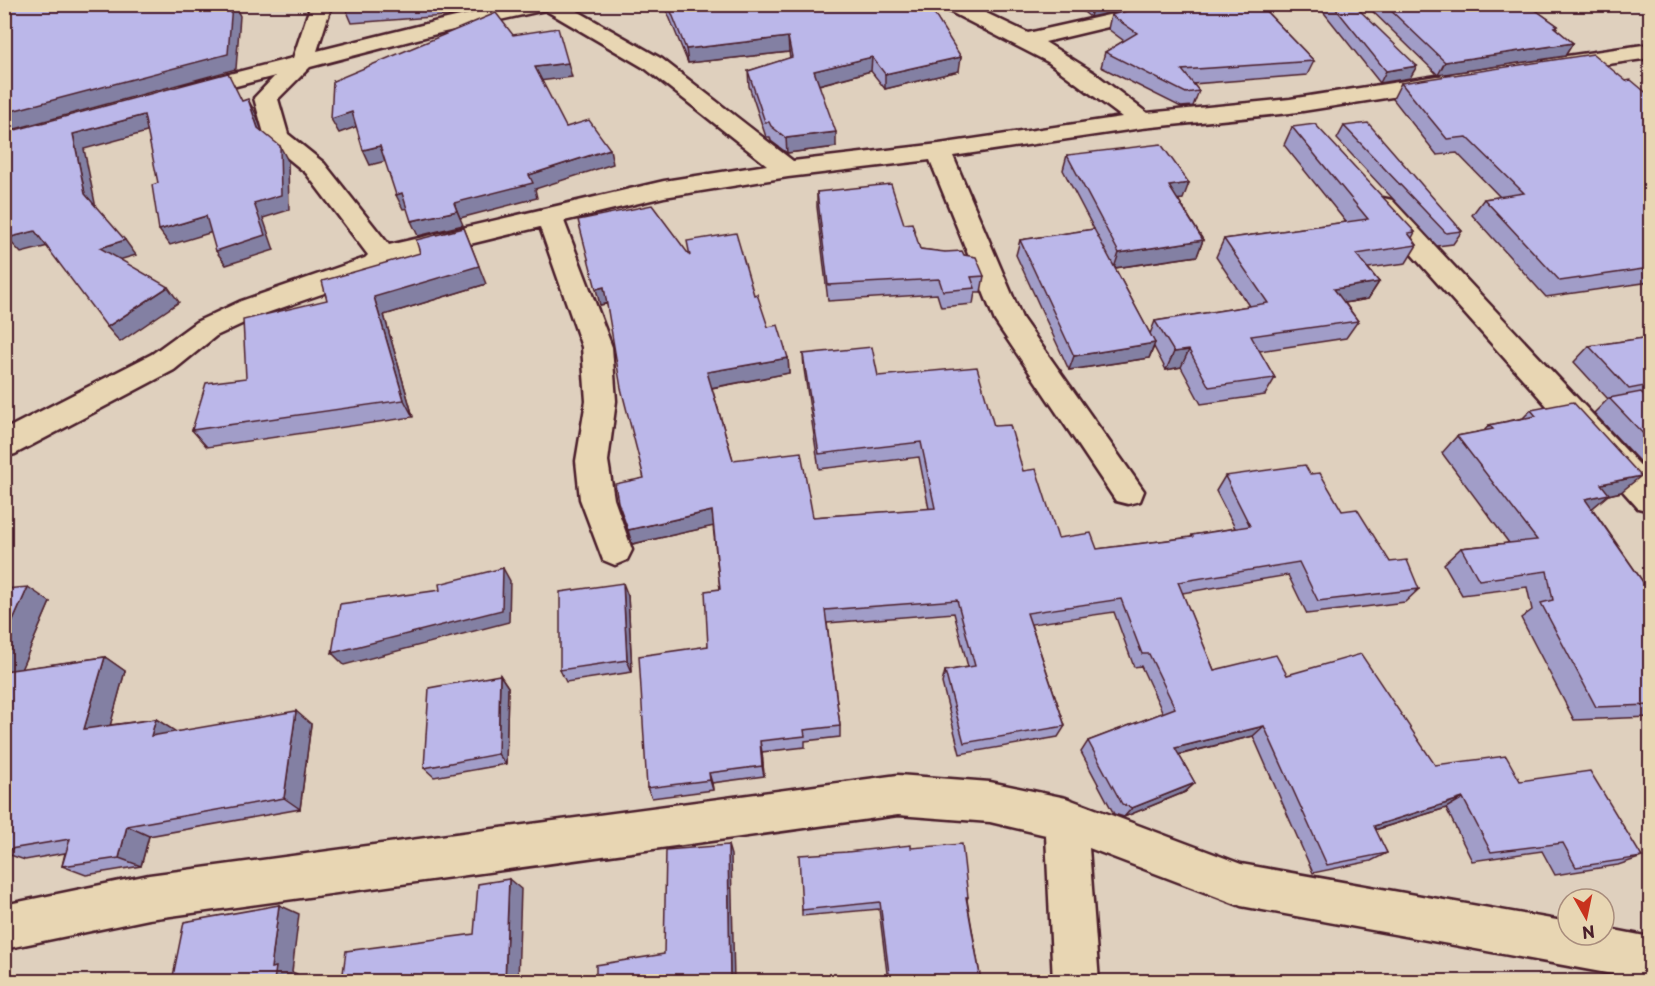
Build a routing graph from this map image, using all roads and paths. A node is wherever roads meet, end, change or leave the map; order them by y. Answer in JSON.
{"nodes":[{"id":1,"x":9,"y":4,"type":"edge"},
{"id":2,"x":322,"y":4,"type":"edge"},
{"id":3,"x":548,"y":4,"type":"edge"},
{"id":4,"x":950,"y":4,"type":"edge"},
{"id":5,"x":4,"y":9,"type":"edge"},
{"id":6,"x":1122,"y":18,"type":"edge"},
{"id":7,"x":1026,"y":40,"type":"junction"},
{"id":8,"x":1650,"y":51,"type":"edge"},
{"id":9,"x":1589,"y":59,"type":"junction"},
{"id":10,"x":303,"y":61,"type":"junction"},
{"id":11,"x":1533,"y":68,"type":"edge"},
{"id":12,"x":1465,"y":78,"type":"edge"},
{"id":13,"x":1616,"y":80,"type":"edge"},
{"id":14,"x":168,"y":96,"type":"edge"},
{"id":15,"x":1290,"y":106,"type":"junction"},
{"id":16,"x":1142,"y":120,"type":"junction"},
{"id":17,"x":1314,"y":132,"type":"edge"},
{"id":18,"x":939,"y":151,"type":"junction"},
{"id":19,"x":788,"y":169,"type":"junction"},
{"id":20,"x":1362,"y":184,"type":"edge"},
{"id":21,"x":549,"y":216,"type":"junction"},
{"id":22,"x":383,"y":256,"type":"junction"},
{"id":23,"x":4,"y":445,"type":"edge"},
{"id":24,"x":1128,"y":491,"type":"dead end"},
{"id":25,"x":1650,"y":498,"type":"edge"},
{"id":26,"x":615,"y":550,"type":"dead end"},
{"id":27,"x":1066,"y":819,"type":"junction"},
{"id":28,"x":4,"y":927,"type":"edge"},
{"id":29,"x":1650,"y":959,"type":"edge"},
{"id":30,"x":1076,"y":981,"type":"edge"}],
"edges":[{"from":1,"to":5,"type":"street"},
{"from":2,"to":10,"type":"street"},
{"from":3,"to":10,"type":"street"},
{"from":3,"to":19,"type":"street"},
{"from":4,"to":7,"type":"street"},
{"from":6,"to":7,"type":"street"},
{"from":7,"to":16,"type":"street"},
{"from":8,"to":9,"type":"street"},
{"from":9,"to":11,"type":"street"},
{"from":9,"to":13,"type":"street"},
{"from":10,"to":14,"type":"street"},
{"from":10,"to":22,"type":"street"},
{"from":12,"to":15,"type":"street"},
{"from":15,"to":16,"type":"street"},
{"from":15,"to":17,"type":"street"},
{"from":16,"to":18,"type":"street"},
{"from":18,"to":19,"type":"street"},
{"from":18,"to":24,"type":"street"},
{"from":19,"to":21,"type":"street"},
{"from":20,"to":25,"type":"street"},
{"from":21,"to":22,"type":"street"},
{"from":21,"to":26,"type":"street"},
{"from":22,"to":23,"type":"street"},
{"from":27,"to":28,"type":"street"},
{"from":27,"to":29,"type":"street"},
{"from":27,"to":30,"type":"street"}]}
